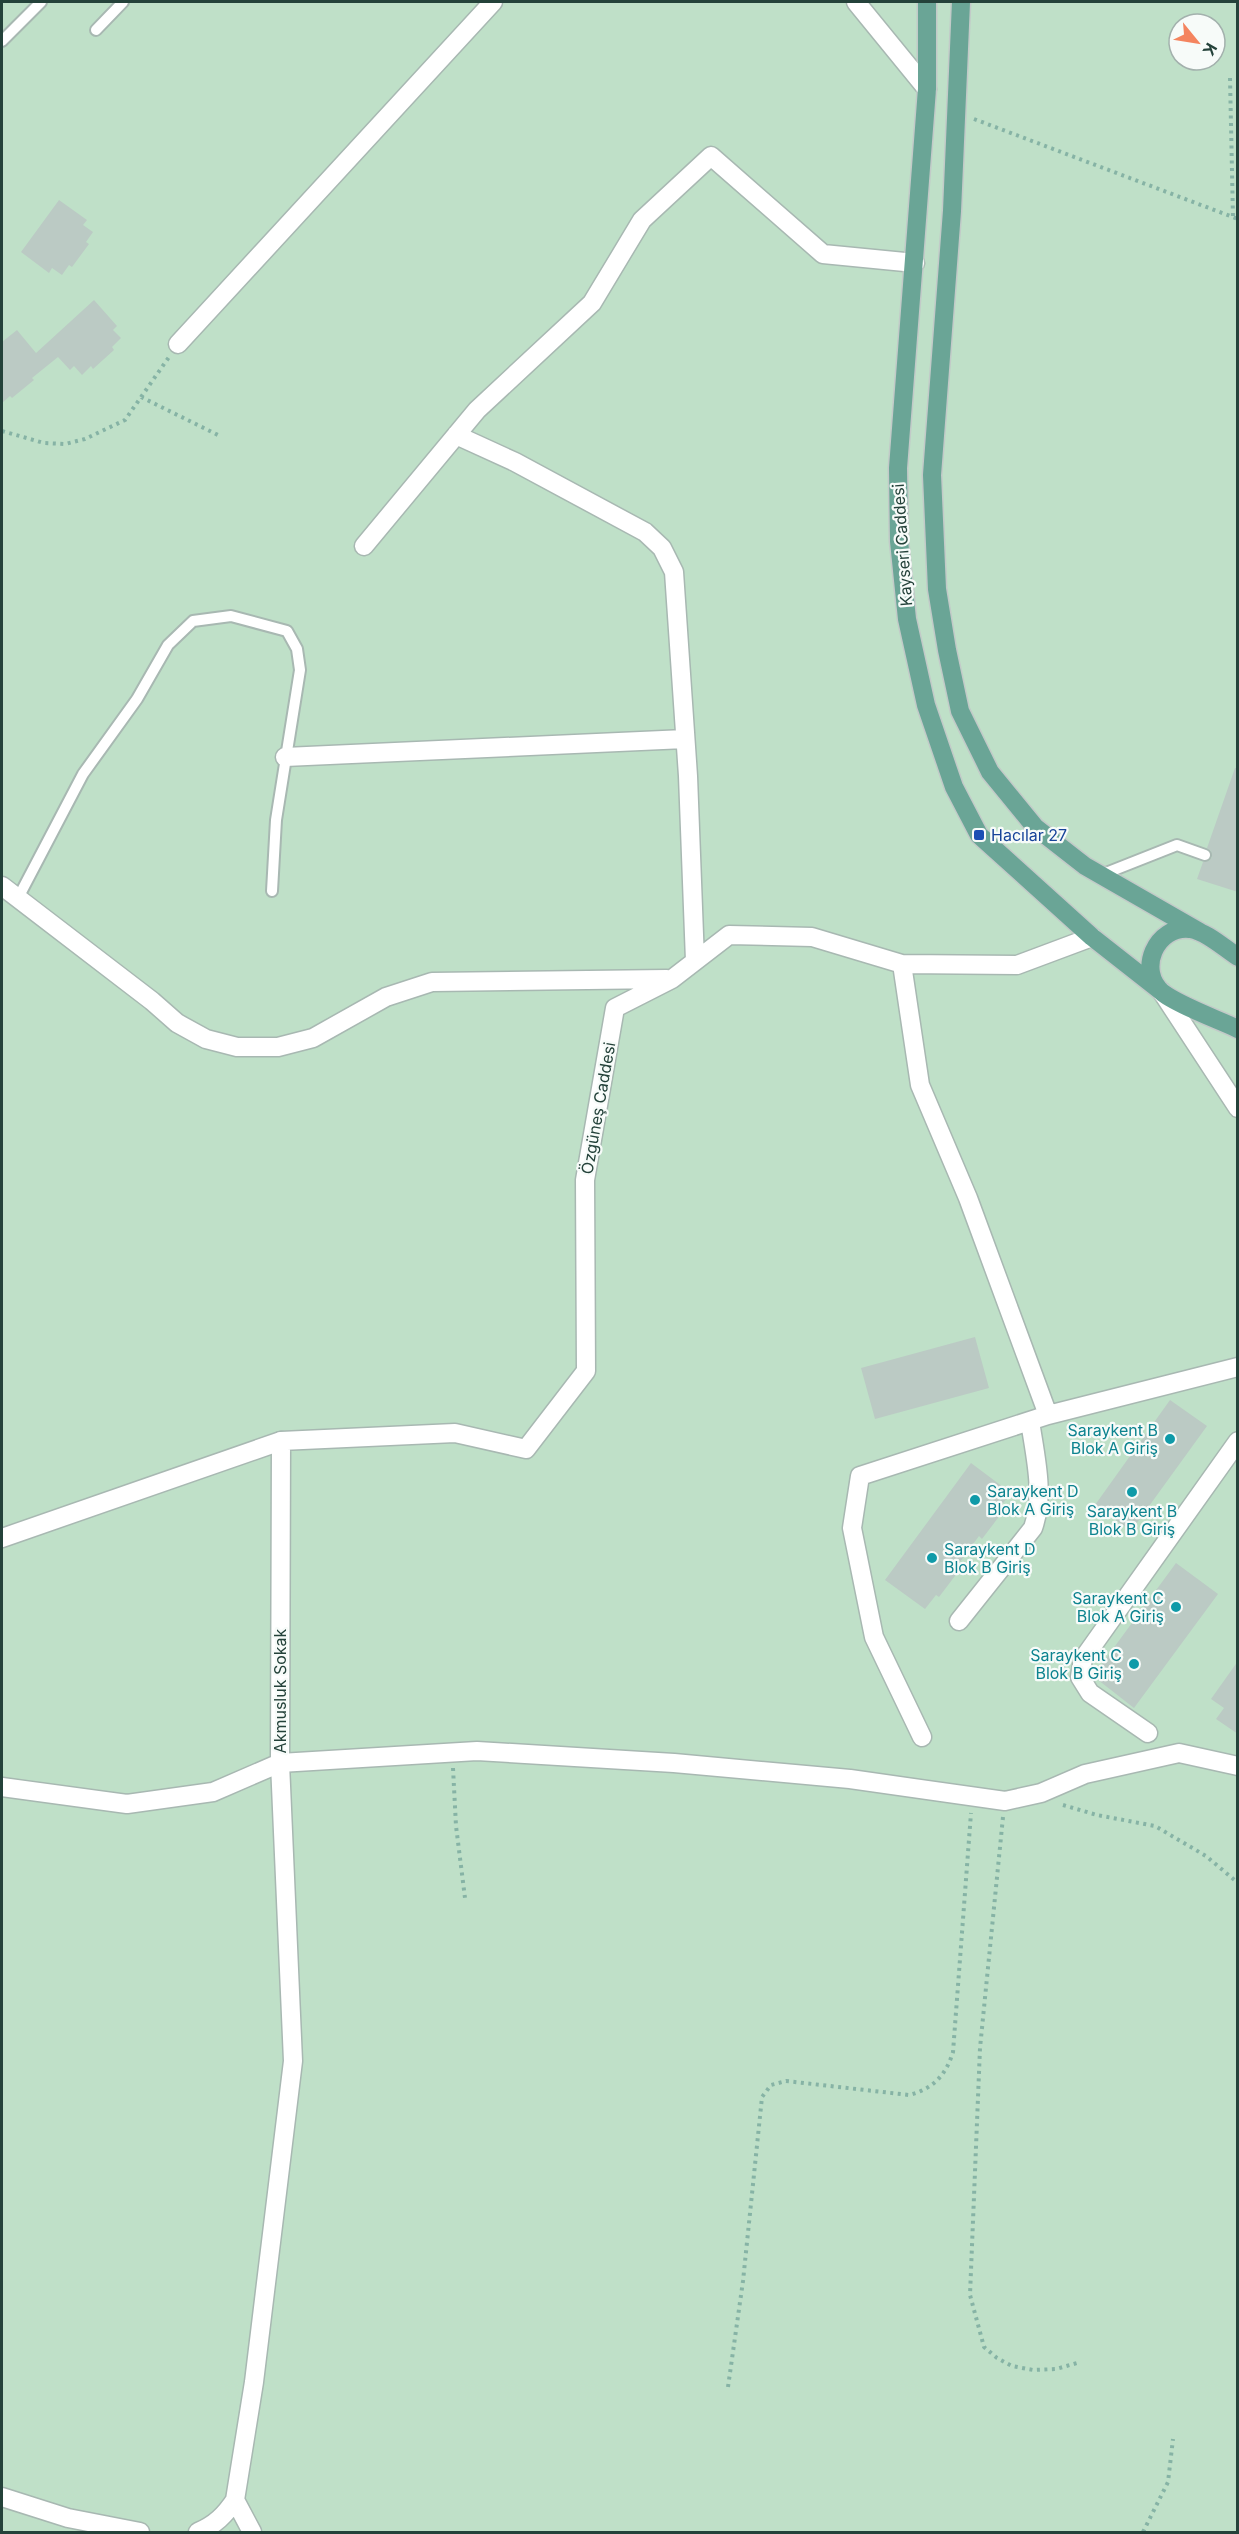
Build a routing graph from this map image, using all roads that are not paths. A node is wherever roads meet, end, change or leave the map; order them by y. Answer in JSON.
{"nodes":[{"id":1,"x":41,"y":2,"type":"edge"},
{"id":2,"x":123,"y":2,"type":"edge"},
{"id":3,"x":493,"y":2,"type":"edge"},
{"id":4,"x":856,"y":2,"type":"edge"},
{"id":5,"x":927,"y":2,"type":"edge"},
{"id":6,"x":961,"y":2,"type":"edge"},
{"id":7,"x":96,"y":30,"type":"dead end"},
{"id":8,"x":2,"y":41,"type":"edge"},
{"id":9,"x":927,"y":89,"type":"junction"},
{"id":10,"x":915,"y":263,"type":"junction"},
{"id":11,"x":178,"y":344,"type":"road end"},
{"id":12,"x":456,"y":435,"type":"junction"},
{"id":13,"x":364,"y":546,"type":"dead end"},
{"id":14,"x":686,"y":739,"type":"junction"},
{"id":15,"x":285,"y":757,"type":"junction"},
{"id":16,"x":1205,"y":855,"type":"dead end"},
{"id":17,"x":1101,"y":875,"type":"junction"},
{"id":18,"x":2,"y":886,"type":"edge"},
{"id":19,"x":272,"y":891,"type":"dead end"},
{"id":20,"x":18,"y":898,"type":"junction"},
{"id":21,"x":1205,"y":935,"type":"junction"},
{"id":22,"x":1092,"y":937,"type":"junction"},
{"id":23,"x":1238,"y":957,"type":"edge"},
{"id":24,"x":695,"y":961,"type":"junction"},
{"id":25,"x":902,"y":964,"type":"junction"},
{"id":26,"x":672,"y":979,"type":"junction"},
{"id":27,"x":1167,"y":995,"type":"junction"},
{"id":28,"x":1238,"y":1029,"type":"edge"},
{"id":29,"x":1238,"y":1108,"type":"edge"},
{"id":30,"x":1238,"y":1367,"type":"edge"},
{"id":31,"x":1048,"y":1415,"type":"junction"},
{"id":32,"x":1030,"y":1421,"type":"junction"},
{"id":33,"x":281,"y":1441,"type":"junction"},
{"id":34,"x":1238,"y":1441,"type":"edge"},
{"id":35,"x":2,"y":1538,"type":"edge"},
{"id":36,"x":959,"y":1621,"type":"dead end"},
{"id":37,"x":1148,"y":1733,"type":"dead end"},
{"id":38,"x":922,"y":1737,"type":"dead end"},
{"id":39,"x":280,"y":1763,"type":"junction"},
{"id":40,"x":1238,"y":1766,"type":"edge"},
{"id":41,"x":2,"y":1787,"type":"edge"},
{"id":42,"x":2,"y":2497,"type":"edge"},
{"id":43,"x":235,"y":2500,"type":"junction"},
{"id":44,"x":140,"y":2532,"type":"edge"},
{"id":45,"x":198,"y":2532,"type":"edge"},
{"id":46,"x":252,"y":2532,"type":"edge"}],
"edges":[{"from":1,"to":8,"type":"lane"},
{"from":2,"to":7,"type":"lane"},
{"from":3,"to":11,"type":"street"},
{"from":4,"to":9,"type":"street"},
{"from":5,"to":9,"type":"main road","name":"Kayseri Caddesi"},
{"from":6,"to":17,"type":"main road","name":"Kayseri Caddesi"},
{"from":9,"to":10,"type":"main road","name":"Kayseri Caddesi"},
{"from":10,"to":12,"type":"street"},
{"from":10,"to":22,"type":"main road","name":"Kayseri Caddesi"},
{"from":12,"to":13,"type":"street"},
{"from":12,"to":14,"type":"street"},
{"from":14,"to":15,"type":"street"},
{"from":14,"to":24,"type":"street"},
{"from":15,"to":19,"type":"lane"},
{"from":15,"to":20,"type":"lane"},
{"from":16,"to":17,"type":"lane"},
{"from":17,"to":21,"type":"main road","name":"Kayseri Caddesi"},
{"from":18,"to":20,"type":"street"},
{"from":20,"to":26,"type":"street"},
{"from":21,"to":23,"type":"main road","name":"Kayseri Caddesi"},
{"from":21,"to":27,"type":"main road"},
{"from":22,"to":25,"type":"street","name":"Özgüneş Caddesi"},
{"from":22,"to":27,"type":"main road","name":"Kayseri Caddesi"},
{"from":24,"to":25,"type":"street","name":"Özgüneş Caddesi"},
{"from":24,"to":26,"type":"street","name":"Özgüneş Caddesi"},
{"from":25,"to":31,"type":"street"},
{"from":26,"to":33,"type":"street","name":"Özgüneş Caddesi"},
{"from":27,"to":28,"type":"main road","name":"Kayseri Caddesi"},
{"from":27,"to":29,"type":"street"},
{"from":30,"to":31,"type":"street"},
{"from":31,"to":32,"type":"street"},
{"from":32,"to":36,"type":"street"},
{"from":32,"to":38,"type":"street"},
{"from":33,"to":35,"type":"street"},
{"from":33,"to":39,"type":"street","name":"Akmusluk Sokak"},
{"from":34,"to":37,"type":"street"},
{"from":39,"to":40,"type":"street"},
{"from":39,"to":41,"type":"street","name":"Akmusluk Sokak"},
{"from":39,"to":43,"type":"street"},
{"from":42,"to":44,"type":"street"},
{"from":43,"to":45,"type":"street"},
{"from":43,"to":46,"type":"street"}]}
